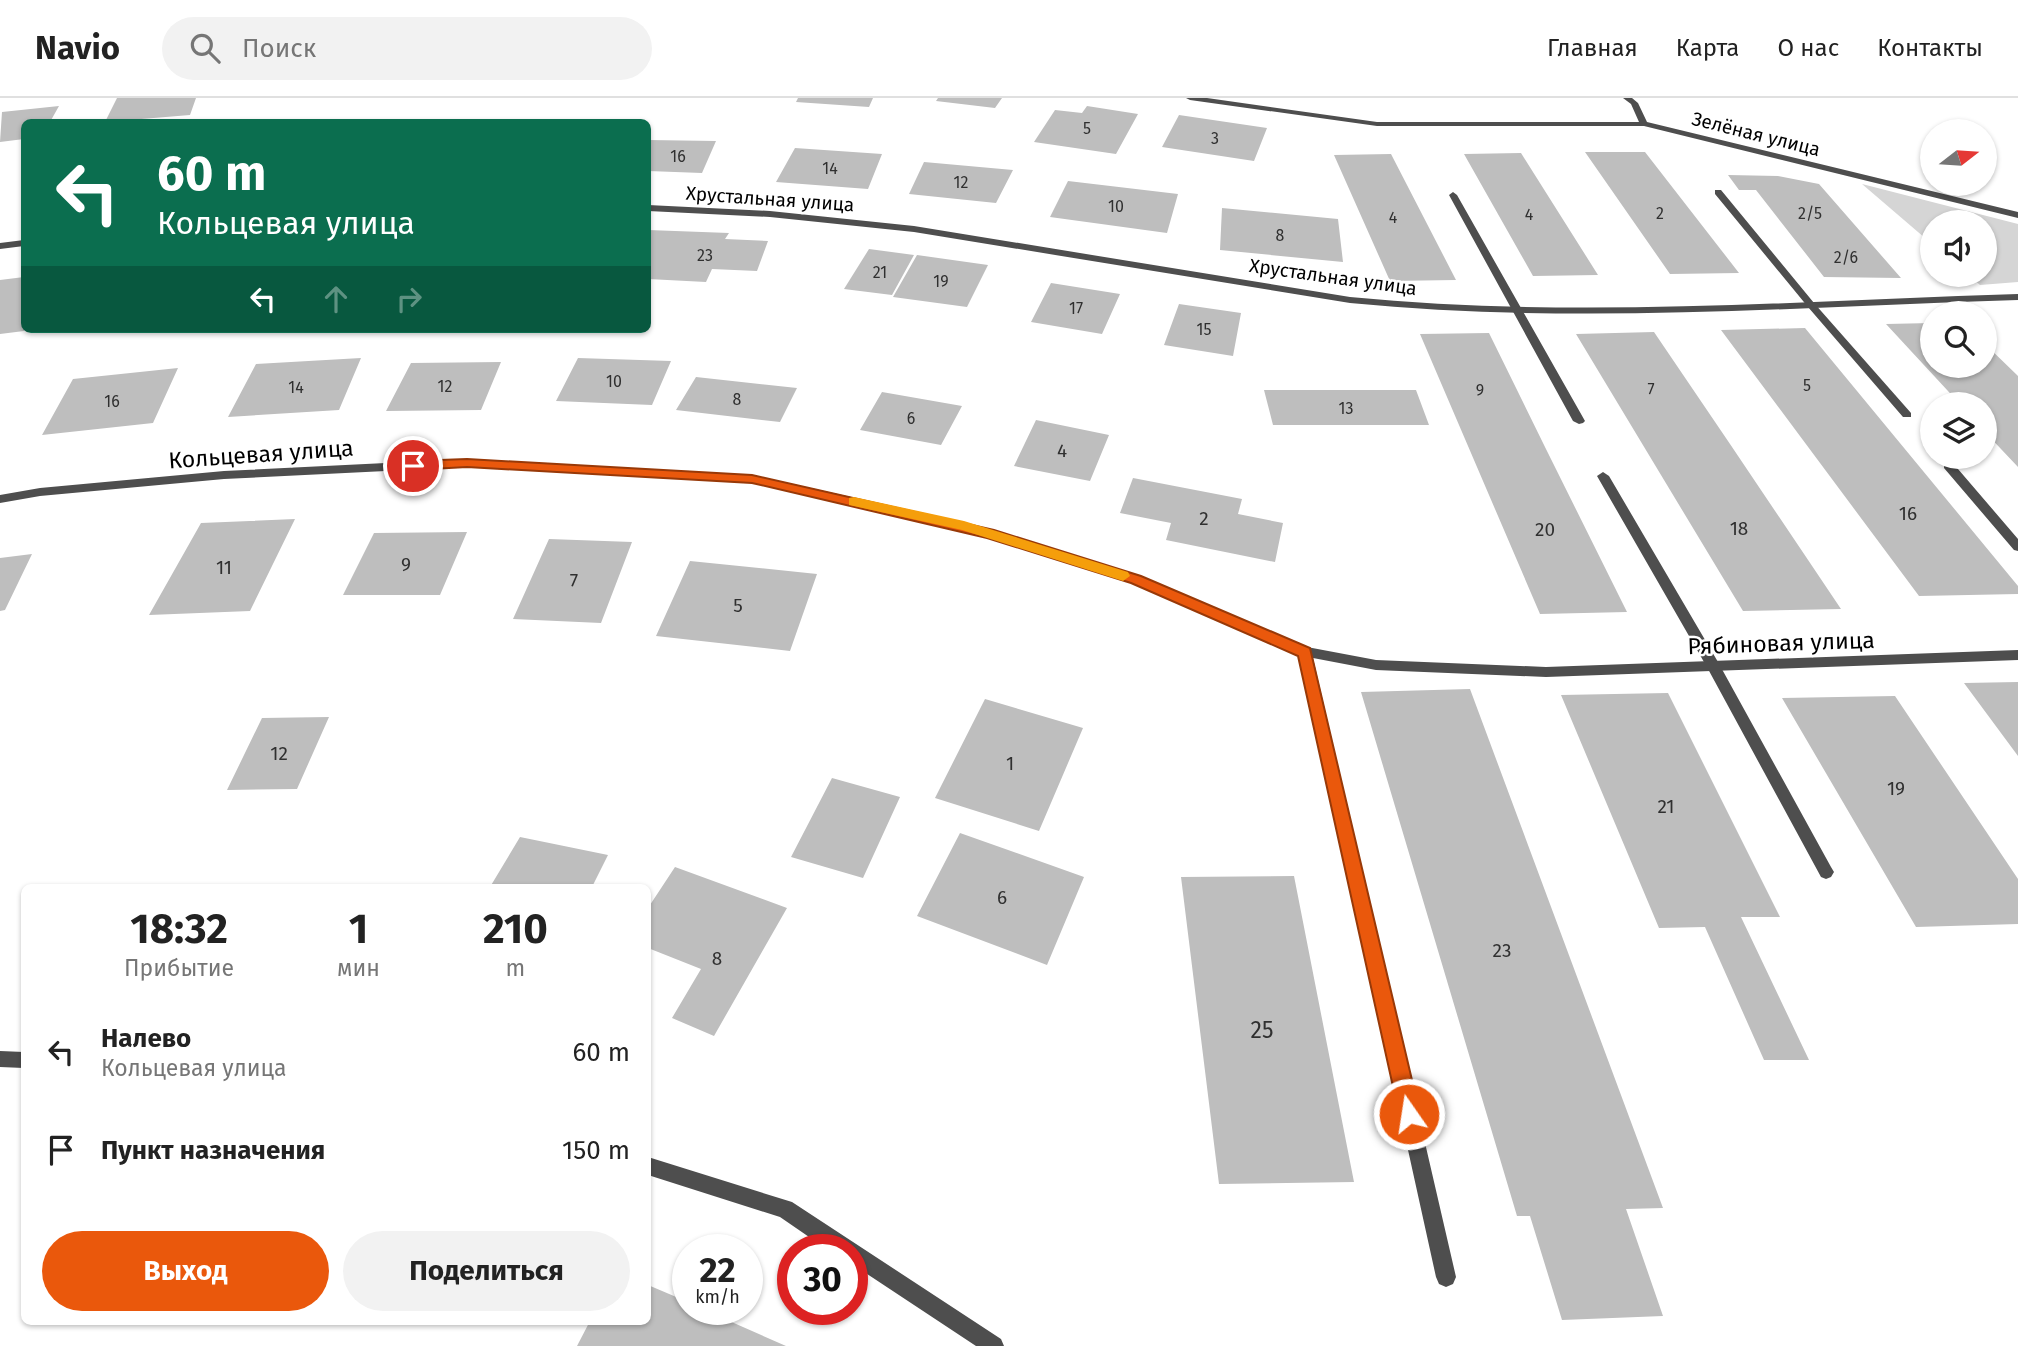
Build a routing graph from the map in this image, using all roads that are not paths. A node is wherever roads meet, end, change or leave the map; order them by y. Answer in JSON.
{"nodes":[{"id":1,"x":1190,"y":98,"type":"edge"},
{"id":2,"x":1626,"y":98,"type":"edge"},
{"id":3,"x":1644,"y":124,"type":"junction"},
{"id":4,"x":1718,"y":192,"type":"dead end"},
{"id":5,"x":1452,"y":195,"type":"dead end"},
{"id":6,"x":651,"y":208,"type":"edge"},
{"id":7,"x":2018,"y":215,"type":"edge"},
{"id":8,"x":21,"y":243,"type":"edge"},
{"id":9,"x":0,"y":246,"type":"edge"},
{"id":10,"x":2018,"y":297,"type":"edge"},
{"id":11,"x":1811,"y":305,"type":"junction"},
{"id":12,"x":1518,"y":310,"type":"junction"},
{"id":13,"x":1907,"y":415,"type":"dead end"},
{"id":14,"x":1579,"y":421,"type":"dead end"},
{"id":15,"x":1951,"y":469,"type":"edge"},
{"id":16,"x":1603,"y":476,"type":"dead end"},
{"id":17,"x":0,"y":499,"type":"edge"},
{"id":18,"x":2018,"y":547,"type":"edge"},
{"id":19,"x":1305,"y":652,"type":"junction"},
{"id":20,"x":2018,"y":655,"type":"edge"},
{"id":21,"x":1713,"y":666,"type":"junction"},
{"id":22,"x":1546,"y":672,"type":"joint"},
{"id":23,"x":1826,"y":872,"type":"dead end"},
{"id":24,"x":0,"y":1059,"type":"edge"},
{"id":25,"x":21,"y":1060,"type":"edge"},
{"id":26,"x":651,"y":1167,"type":"edge"},
{"id":27,"x":822,"y":1234,"type":"edge"},
{"id":28,"x":868,"y":1263,"type":"edge"},
{"id":29,"x":1446,"y":1278,"type":"dead end"},
{"id":30,"x":994,"y":1346,"type":"edge"}],
"edges":[{"from":1,"to":3,"type":"street","name":"Зелёная улица"},
{"from":2,"to":3,"type":"street"},
{"from":3,"to":7,"type":"street","name":"Зелёная улица"},
{"from":4,"to":11,"type":"street"},
{"from":5,"to":12,"type":"street"},
{"from":6,"to":12,"type":"street","name":"Хрустальная улица"},
{"from":8,"to":9,"type":"street"},
{"from":10,"to":11,"type":"street","name":"Хрустальная улица"},
{"from":11,"to":12,"type":"street","name":"Хрустальная улица"},
{"from":11,"to":13,"type":"street"},
{"from":12,"to":14,"type":"street"},
{"from":15,"to":18,"type":"street"},
{"from":16,"to":21,"type":"street"},
{"from":17,"to":19,"type":"street","name":"Кольцевая улица"},
{"from":19,"to":22,"type":"street","name":"Кольцевая улица"},
{"from":19,"to":29,"type":"street"},
{"from":20,"to":21,"type":"street","name":"Рябиновая улица"},
{"from":21,"to":22,"type":"street","name":"Рябиновая улица"},
{"from":21,"to":23,"type":"street"},
{"from":24,"to":25,"type":"street"},
{"from":26,"to":27,"type":"street"},
{"from":28,"to":30,"type":"street"}]}
